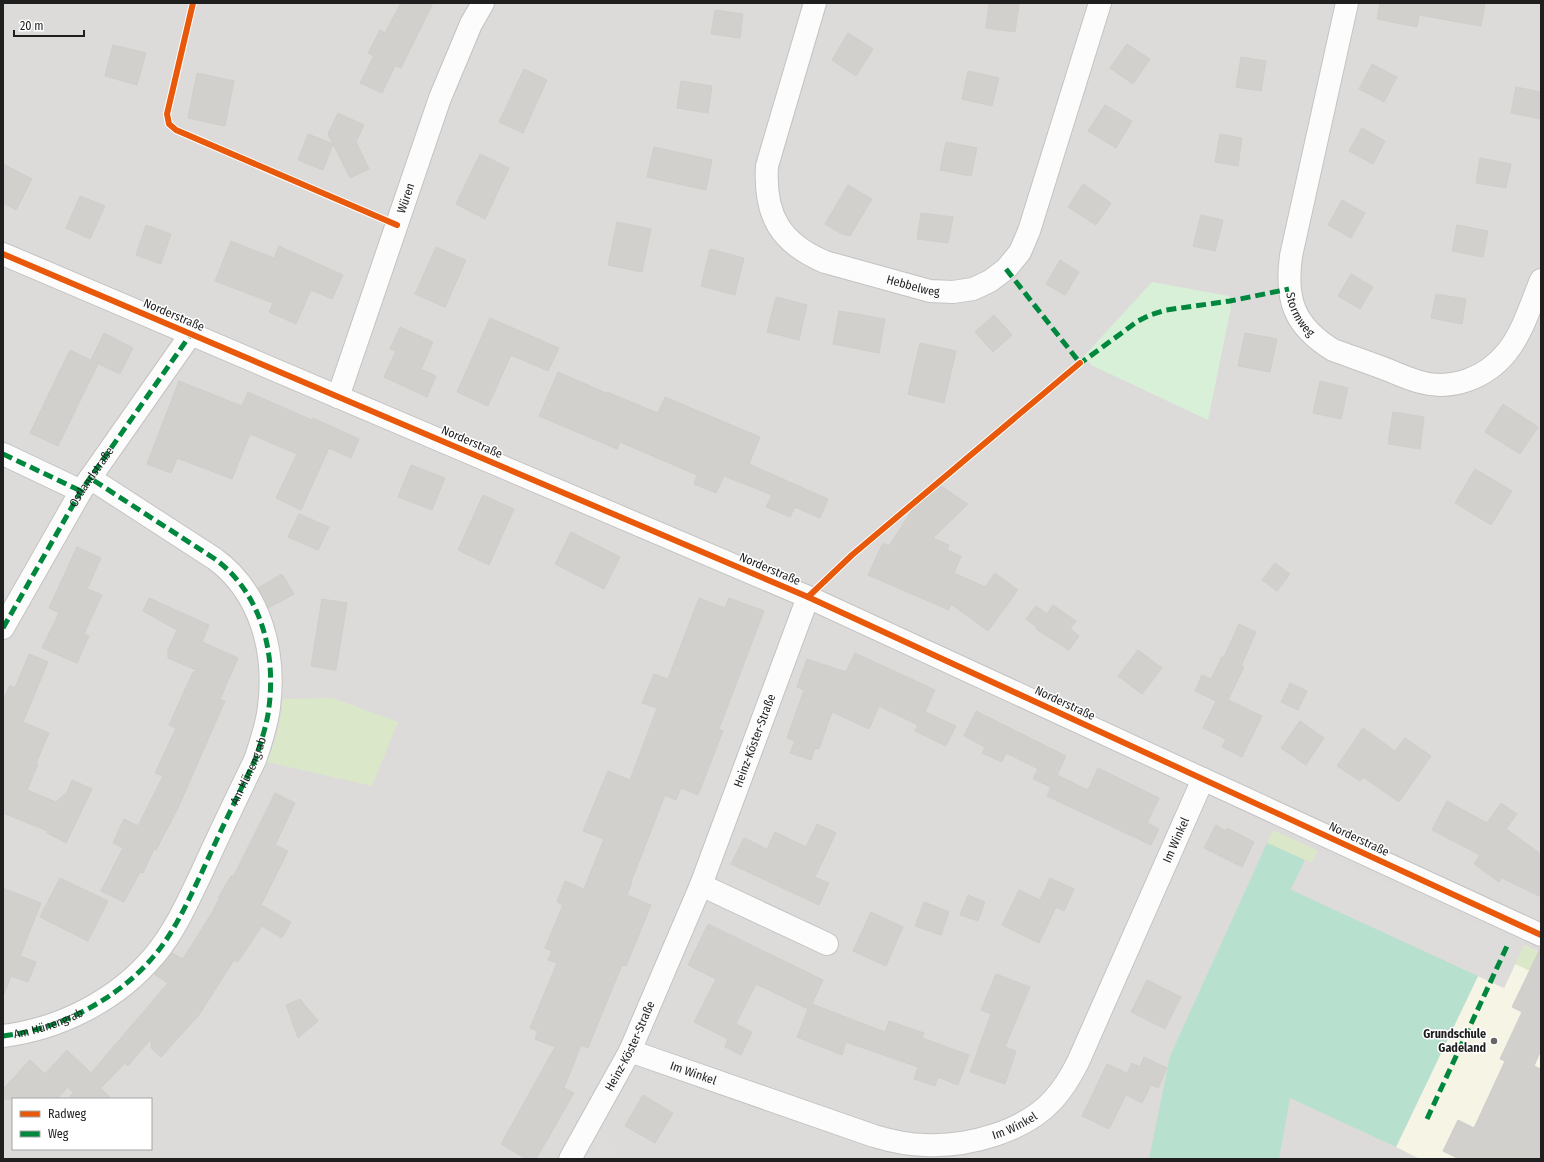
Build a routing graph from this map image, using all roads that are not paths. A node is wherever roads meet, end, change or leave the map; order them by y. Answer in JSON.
{"nodes":[{"id":1,"x":483,"y":3,"type":"edge"},
{"id":2,"x":816,"y":3,"type":"edge"},
{"id":3,"x":1100,"y":3,"type":"edge"},
{"id":4,"x":1347,"y":3,"type":"edge"},
{"id":5,"x":3,"y":254,"type":"edge"},
{"id":6,"x":1541,"y":280,"type":"edge"},
{"id":7,"x":191,"y":334,"type":"junction"},
{"id":8,"x":338,"y":397,"type":"junction"},
{"id":9,"x":3,"y":454,"type":"edge"},
{"id":10,"x":85,"y":485,"type":"junction"},
{"id":11,"x":808,"y":597,"type":"junction"},
{"id":12,"x":3,"y":628,"type":"edge"},
{"id":13,"x":1203,"y":779,"type":"junction"},
{"id":14,"x":701,"y":885,"type":"junction"},
{"id":15,"x":1541,"y":935,"type":"edge"},
{"id":16,"x":827,"y":944,"type":"dead end"},
{"id":17,"x":3,"y":1036,"type":"edge"},
{"id":18,"x":630,"y":1051,"type":"junction"},
{"id":19,"x":570,"y":1159,"type":"edge"}],
"edges":[{"from":1,"to":8,"type":"street","name":"Würen"},
{"from":2,"to":3,"type":"street","name":"Hebbelweg"},
{"from":4,"to":6,"type":"street","name":"Stormweg"},
{"from":5,"to":7,"type":"street","name":"Norderstraße"},
{"from":7,"to":8,"type":"street","name":"Norderstraße"},
{"from":7,"to":10,"type":"street","name":"Ostlandstraße"},
{"from":8,"to":11,"type":"street","name":"Norderstraße"},
{"from":9,"to":10,"type":"street","name":"Am Hünengrab"},
{"from":10,"to":12,"type":"street","name":"Ostlandstraße"},
{"from":10,"to":17,"type":"street","name":"Am Hünengrab"},
{"from":11,"to":13,"type":"street","name":"Norderstraße"},
{"from":11,"to":14,"type":"street","name":"Heinz-Köster-Straße"},
{"from":13,"to":15,"type":"street","name":"Norderstraße"},
{"from":13,"to":18,"type":"street","name":"Im Winkel"},
{"from":14,"to":16,"type":"street"},
{"from":14,"to":18,"type":"street","name":"Heinz-Köster-Straße"},
{"from":18,"to":19,"type":"street","name":"Heinz-Köster-Straße"}]}
